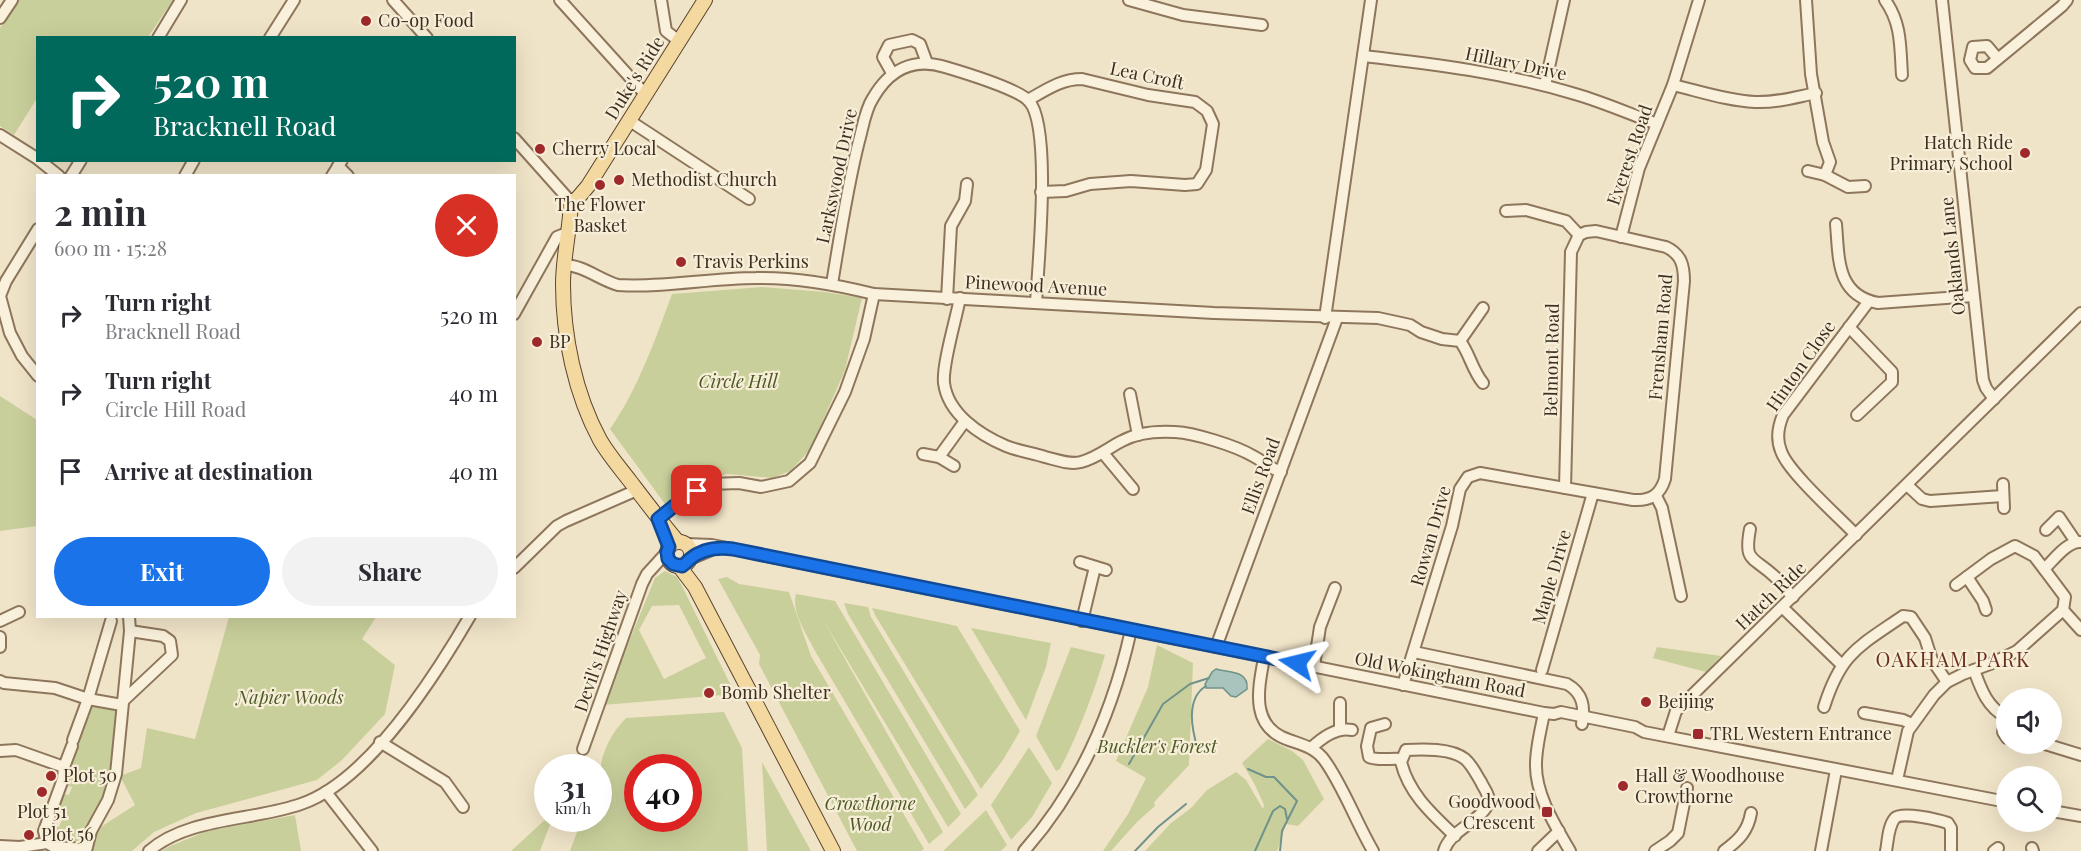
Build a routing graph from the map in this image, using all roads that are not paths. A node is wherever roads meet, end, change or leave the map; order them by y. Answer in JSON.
{"nodes":[{"id":1,"x":12,"y":0,"type":"edge"},
{"id":2,"x":181,"y":0,"type":"edge"},
{"id":3,"x":294,"y":0,"type":"edge"},
{"id":4,"x":393,"y":0,"type":"edge"},
{"id":5,"x":560,"y":0,"type":"edge"},
{"id":6,"x":661,"y":0,"type":"edge"},
{"id":7,"x":705,"y":0,"type":"edge"},
{"id":8,"x":1129,"y":0,"type":"edge"},
{"id":9,"x":1371,"y":0,"type":"edge"},
{"id":10,"x":1564,"y":0,"type":"edge"},
{"id":11,"x":1699,"y":0,"type":"edge"},
{"id":12,"x":1806,"y":0,"type":"edge"},
{"id":13,"x":1885,"y":0,"type":"edge"},
{"id":14,"x":1942,"y":0,"type":"edge"},
{"id":15,"x":2067,"y":0,"type":"edge"},
{"id":16,"x":0,"y":18,"type":"edge"},
{"id":17,"x":1262,"y":25,"type":"dead end"},
{"id":18,"x":159,"y":36,"type":"edge"},
{"id":19,"x":271,"y":36,"type":"edge"},
{"id":20,"x":423,"y":36,"type":"edge"},
{"id":21,"x":679,"y":41,"type":"junction"},
{"id":22,"x":1363,"y":56,"type":"junction"},
{"id":23,"x":1998,"y":59,"type":"dead end"},
{"id":24,"x":927,"y":63,"type":"junction"},
{"id":25,"x":892,"y":73,"type":"junction"},
{"id":26,"x":1902,"y":75,"type":"dead end"},
{"id":27,"x":1673,"y":84,"type":"junction"},
{"id":28,"x":1545,"y":85,"type":"junction"},
{"id":29,"x":1816,"y":93,"type":"junction"},
{"id":30,"x":646,"y":95,"type":"junction"},
{"id":31,"x":1029,"y":100,"type":"junction"},
{"id":32,"x":630,"y":121,"type":"junction"},
{"id":33,"x":1657,"y":124,"type":"junction"},
{"id":34,"x":0,"y":135,"type":"edge"},
{"id":35,"x":516,"y":140,"type":"edge"},
{"id":36,"x":36,"y":159,"type":"edge"},
{"id":37,"x":40,"y":162,"type":"edge"},
{"id":38,"x":1808,"y":171,"type":"dead end"},
{"id":39,"x":56,"y":174,"type":"edge"},
{"id":40,"x":1825,"y":175,"type":"junction"},
{"id":41,"x":967,"y":184,"type":"dead end"},
{"id":42,"x":1865,"y":186,"type":"dead end"},
{"id":43,"x":1041,"y":192,"type":"junction"},
{"id":44,"x":749,"y":199,"type":"dead end"},
{"id":45,"x":571,"y":202,"type":"junction"},
{"id":46,"x":1506,"y":211,"type":"dead end"},
{"id":47,"x":1836,"y":224,"type":"dead end"},
{"id":48,"x":36,"y":232,"type":"edge"},
{"id":49,"x":567,"y":233,"type":"junction"},
{"id":50,"x":1579,"y":235,"type":"junction"},
{"id":51,"x":1621,"y":237,"type":"junction"},
{"id":52,"x":564,"y":265,"type":"junction"},
{"id":53,"x":832,"y":284,"type":"junction"},
{"id":54,"x":874,"y":294,"type":"junction"},
{"id":55,"x":1973,"y":296,"type":"junction"},
{"id":56,"x":947,"y":298,"type":"junction"},
{"id":57,"x":960,"y":298,"type":"junction"},
{"id":58,"x":0,"y":301,"type":"edge"},
{"id":59,"x":1869,"y":301,"type":"junction"},
{"id":60,"x":1036,"y":303,"type":"junction"},
{"id":61,"x":1483,"y":308,"type":"dead end"},
{"id":62,"x":516,"y":310,"type":"edge"},
{"id":63,"x":2081,"y":313,"type":"edge"},
{"id":64,"x":1325,"y":318,"type":"junction"},
{"id":65,"x":1337,"y":318,"type":"junction"},
{"id":66,"x":1850,"y":327,"type":"junction"},
{"id":67,"x":1460,"y":341,"type":"junction"},
{"id":68,"x":36,"y":374,"type":"edge"},
{"id":69,"x":1483,"y":383,"type":"dead end"},
{"id":70,"x":1130,"y":394,"type":"dead end"},
{"id":71,"x":1994,"y":399,"type":"junction"},
{"id":72,"x":1857,"y":415,"type":"dead end"},
{"id":73,"x":965,"y":421,"type":"junction"},
{"id":74,"x":1138,"y":435,"type":"junction"},
{"id":75,"x":1103,"y":453,"type":"junction"},
{"id":76,"x":923,"y":454,"type":"dead end"},
{"id":77,"x":939,"y":457,"type":"junction"},
{"id":78,"x":954,"y":466,"type":"dead end"},
{"id":79,"x":1281,"y":472,"type":"junction"},
{"id":80,"x":2003,"y":484,"type":"dead end"},
{"id":81,"x":1907,"y":485,"type":"junction"},
{"id":82,"x":1565,"y":488,"type":"junction"},
{"id":83,"x":1133,"y":489,"type":"dead end"},
{"id":84,"x":637,"y":490,"type":"junction"},
{"id":85,"x":1593,"y":493,"type":"junction"},
{"id":86,"x":1656,"y":496,"type":"junction"},
{"id":87,"x":2003,"y":496,"type":"junction"},
{"id":88,"x":2004,"y":508,"type":"dead end"},
{"id":89,"x":659,"y":520,"type":"junction"},
{"id":90,"x":2046,"y":530,"type":"dead end"},
{"id":91,"x":1745,"y":535,"type":"dead end"},
{"id":92,"x":1856,"y":535,"type":"junction"},
{"id":93,"x":2079,"y":542,"type":"edge"},
{"id":94,"x":679,"y":554,"type":"junction"},
{"id":95,"x":1080,"y":562,"type":"dead end"},
{"id":96,"x":516,"y":566,"type":"edge"},
{"id":97,"x":1095,"y":567,"type":"junction"},
{"id":98,"x":2044,"y":569,"type":"junction"},
{"id":99,"x":1106,"y":570,"type":"dead end"},
{"id":100,"x":1967,"y":577,"type":"junction"},
{"id":101,"x":1956,"y":585,"type":"dead end"},
{"id":102,"x":1335,"y":588,"type":"dead end"},
{"id":103,"x":1681,"y":596,"type":"dead end"},
{"id":104,"x":1793,"y":597,"type":"junction"},
{"id":105,"x":1782,"y":607,"type":"junction"},
{"id":106,"x":1986,"y":610,"type":"dead end"},
{"id":107,"x":2062,"y":610,"type":"junction"},
{"id":108,"x":19,"y":612,"type":"dead end"},
{"id":109,"x":129,"y":618,"type":"edge"},
{"id":110,"x":469,"y":618,"type":"edge"},
{"id":111,"x":0,"y":621,"type":"edge"},
{"id":112,"x":111,"y":621,"type":"dead end"},
{"id":113,"x":1082,"y":621,"type":"junction"},
{"id":114,"x":130,"y":630,"type":"junction"},
{"id":115,"x":1131,"y":630,"type":"junction"},
{"id":116,"x":2081,"y":630,"type":"edge"},
{"id":117,"x":0,"y":637,"type":"edge"},
{"id":118,"x":0,"y":646,"type":"edge"},
{"id":119,"x":1216,"y":647,"type":"junction"},
{"id":120,"x":1413,"y":652,"type":"junction"},
{"id":121,"x":1264,"y":658,"type":"junction"},
{"id":122,"x":1842,"y":665,"type":"junction"},
{"id":123,"x":1314,"y":666,"type":"junction"},
{"id":124,"x":1542,"y":670,"type":"dead end"},
{"id":125,"x":1974,"y":670,"type":"junction"},
{"id":126,"x":0,"y":681,"type":"edge"},
{"id":127,"x":1947,"y":682,"type":"junction"},
{"id":128,"x":1403,"y":686,"type":"junction"},
{"id":129,"x":88,"y":699,"type":"junction"},
{"id":130,"x":122,"y":703,"type":"junction"},
{"id":131,"x":1340,"y":703,"type":"dead end"},
{"id":132,"x":1824,"y":707,"type":"dead end"},
{"id":133,"x":1996,"y":711,"type":"edge"},
{"id":134,"x":1549,"y":713,"type":"junction"},
{"id":135,"x":1864,"y":713,"type":"dead end"},
{"id":136,"x":1582,"y":720,"type":"junction"},
{"id":137,"x":1385,"y":724,"type":"dead end"},
{"id":138,"x":1912,"y":724,"type":"junction"},
{"id":139,"x":1340,"y":730,"type":"junction"},
{"id":140,"x":1352,"y":730,"type":"dead end"},
{"id":141,"x":1668,"y":736,"type":"junction"},
{"id":142,"x":380,"y":742,"type":"junction"},
{"id":143,"x":1311,"y":748,"type":"junction"},
{"id":144,"x":584,"y":749,"type":"dead end"},
{"id":145,"x":2062,"y":749,"type":"edge"},
{"id":146,"x":0,"y":751,"type":"edge"},
{"id":147,"x":2081,"y":755,"type":"edge"},
{"id":148,"x":1401,"y":759,"type":"junction"},
{"id":149,"x":64,"y":768,"type":"junction"},
{"id":150,"x":1836,"y":770,"type":"junction"},
{"id":151,"x":1897,"y":780,"type":"junction"},
{"id":152,"x":1687,"y":788,"type":"dead end"},
{"id":153,"x":326,"y":792,"type":"junction"},
{"id":154,"x":1996,"y":800,"type":"edge"},
{"id":155,"x":463,"y":807,"type":"dead end"},
{"id":156,"x":1751,"y":813,"type":"dead end"},
{"id":157,"x":2062,"y":813,"type":"edge"},
{"id":158,"x":2081,"y":816,"type":"edge"},
{"id":159,"x":1558,"y":831,"type":"junction"},
{"id":160,"x":1455,"y":836,"type":"junction"},
{"id":161,"x":48,"y":843,"type":"junction"},
{"id":162,"x":0,"y":846,"type":"edge"},
{"id":163,"x":86,"y":850,"type":"edge"},
{"id":164,"x":149,"y":851,"type":"edge"},
{"id":165,"x":372,"y":851,"type":"edge"},
{"id":166,"x":833,"y":851,"type":"edge"},
{"id":167,"x":1024,"y":851,"type":"edge"},
{"id":168,"x":1373,"y":851,"type":"edge"},
{"id":169,"x":1444,"y":851,"type":"edge"},
{"id":170,"x":1538,"y":851,"type":"edge"},
{"id":171,"x":1570,"y":851,"type":"edge"},
{"id":172,"x":1655,"y":851,"type":"edge"},
{"id":173,"x":1724,"y":851,"type":"edge"},
{"id":174,"x":1821,"y":851,"type":"edge"},
{"id":175,"x":1886,"y":851,"type":"edge"},
{"id":176,"x":1951,"y":851,"type":"edge"}],
"edges":[{"from":1,"to":16,"type":"street"},
{"from":2,"to":18,"type":"street"},
{"from":3,"to":19,"type":"street"},
{"from":4,"to":20,"type":"street"},
{"from":5,"to":30,"type":"street"},
{"from":6,"to":21,"type":"street"},
{"from":7,"to":21,"type":"main road","name":"Duke's Ride"},
{"from":8,"to":17,"type":"street"},
{"from":9,"to":22,"type":"street"},
{"from":10,"to":28,"type":"street"},
{"from":11,"to":27,"type":"street","name":"Everest Road"},
{"from":12,"to":29,"type":"street"},
{"from":13,"to":26,"type":"street"},
{"from":14,"to":55,"type":"street","name":"Oaklands Lane"},
{"from":15,"to":23,"type":"street"},
{"from":21,"to":30,"type":"main road","name":"Duke's Ride"},
{"from":22,"to":28,"type":"street","name":"Hillary Drive"},
{"from":22,"to":64,"type":"street"},
{"from":24,"to":25,"type":"street"},
{"from":24,"to":25,"type":"street"},
{"from":24,"to":31,"type":"street"},
{"from":25,"to":53,"type":"street","name":"Larkswood Drive"},
{"from":27,"to":29,"type":"street"},
{"from":27,"to":33,"type":"street","name":"Everest Road"},
{"from":28,"to":33,"type":"street","name":"Hillary Drive"},
{"from":29,"to":40,"type":"street"},
{"from":30,"to":32,"type":"main road","name":"Duke's Ride"},
{"from":31,"to":43,"type":"street"},
{"from":31,"to":43,"type":"street","name":"Lea Croft"},
{"from":32,"to":44,"type":"street"},
{"from":32,"to":45,"type":"main road","name":"Duke's Ride"},
{"from":33,"to":51,"type":"street","name":"Everest Road"},
{"from":34,"to":36,"type":"street"},
{"from":35,"to":45,"type":"street"},
{"from":37,"to":39,"type":"street"},
{"from":38,"to":40,"type":"street"},
{"from":40,"to":42,"type":"street"},
{"from":41,"to":56,"type":"street"},
{"from":43,"to":60,"type":"street"},
{"from":45,"to":49,"type":"main road"},
{"from":46,"to":50,"type":"street"},
{"from":47,"to":59,"type":"street"},
{"from":48,"to":58,"type":"street"},
{"from":49,"to":52,"type":"main road"},
{"from":49,"to":62,"type":"street"},
{"from":50,"to":51,"type":"street","name":"Frensham Road"},
{"from":50,"to":82,"type":"street","name":"Belmont Road"},
{"from":51,"to":86,"type":"street","name":"Frensham Road"},
{"from":52,"to":53,"type":"street","name":"Pinewood Avenue"},
{"from":52,"to":84,"type":"main road"},
{"from":53,"to":54,"type":"street","name":"Pinewood Avenue"},
{"from":54,"to":56,"type":"street","name":"Pinewood Avenue"},
{"from":54,"to":89,"type":"street"},
{"from":55,"to":59,"type":"street"},
{"from":55,"to":71,"type":"street","name":"Oaklands Lane"},
{"from":56,"to":57,"type":"street","name":"Pinewood Avenue"},
{"from":57,"to":60,"type":"street","name":"Pinewood Avenue"},
{"from":57,"to":73,"type":"street"},
{"from":58,"to":68,"type":"street"},
{"from":59,"to":66,"type":"street","name":"Hinton Close"},
{"from":60,"to":64,"type":"street","name":"Pinewood Avenue"},
{"from":61,"to":67,"type":"street"},
{"from":63,"to":71,"type":"street","name":"Hatch Ride"},
{"from":64,"to":65,"type":"street","name":"Pinewood Avenue"},
{"from":65,"to":67,"type":"street","name":"Pinewood Avenue"},
{"from":65,"to":79,"type":"street","name":"Ellis Road"},
{"from":66,"to":72,"type":"street"},
{"from":66,"to":92,"type":"street","name":"Hinton Close"},
{"from":67,"to":69,"type":"street"},
{"from":70,"to":74,"type":"street"},
{"from":71,"to":81,"type":"street","name":"Hatch Ride"},
{"from":73,"to":75,"type":"street"},
{"from":73,"to":77,"type":"street"},
{"from":74,"to":75,"type":"street"},
{"from":74,"to":79,"type":"street"},
{"from":75,"to":83,"type":"street"},
{"from":76,"to":77,"type":"street"},
{"from":77,"to":78,"type":"street"},
{"from":79,"to":119,"type":"street","name":"Ellis Road"},
{"from":80,"to":87,"type":"street"},
{"from":81,"to":87,"type":"street"},
{"from":81,"to":92,"type":"street","name":"Hatch Ride"},
{"from":82,"to":85,"type":"street","name":"Rowan Drive"},
{"from":82,"to":120,"type":"street","name":"Rowan Drive"},
{"from":84,"to":89,"type":"main road"},
{"from":84,"to":96,"type":"street"},
{"from":85,"to":86,"type":"street","name":"Rowan Drive"},
{"from":85,"to":124,"type":"street","name":"Maple Drive"},
{"from":86,"to":103,"type":"street"},
{"from":87,"to":88,"type":"street"},
{"from":89,"to":94,"type":"main road"},
{"from":90,"to":93,"type":"street"},
{"from":91,"to":104,"type":"street"},
{"from":92,"to":104,"type":"street","name":"Hatch Ride"},
{"from":93,"to":98,"type":"street"},
{"from":94,"to":113,"type":"street","name":"Old Wokingham Road"},
{"from":94,"to":144,"type":"street","name":"Devil's Highway"},
{"from":94,"to":166,"type":"main road"},
{"from":95,"to":97,"type":"street"},
{"from":97,"to":99,"type":"street"},
{"from":97,"to":113,"type":"street"},
{"from":98,"to":100,"type":"street"},
{"from":98,"to":107,"type":"street"},
{"from":100,"to":101,"type":"street"},
{"from":100,"to":106,"type":"street"},
{"from":102,"to":123,"type":"street"},
{"from":104,"to":105,"type":"street","name":"Hatch Ride"},
{"from":105,"to":122,"type":"street"},
{"from":105,"to":141,"type":"street","name":"Hatch Ride"},
{"from":107,"to":116,"type":"street"},
{"from":107,"to":125,"type":"street"},
{"from":108,"to":111,"type":"street"},
{"from":109,"to":114,"type":"street"},
{"from":110,"to":142,"type":"street"},
{"from":112,"to":129,"type":"street"},
{"from":113,"to":115,"type":"street","name":"Old Wokingham Road"},
{"from":114,"to":130,"type":"street"},
{"from":114,"to":130,"type":"street"},
{"from":115,"to":119,"type":"street","name":"Old Wokingham Road"},
{"from":115,"to":167,"type":"street"},
{"from":117,"to":118,"type":"street"},
{"from":119,"to":121,"type":"street","name":"Old Wokingham Road"},
{"from":120,"to":128,"type":"street","name":"Rowan Drive"},
{"from":120,"to":136,"type":"street"},
{"from":121,"to":123,"type":"street","name":"Old Wokingham Road"},
{"from":121,"to":143,"type":"street"},
{"from":122,"to":127,"type":"street"},
{"from":122,"to":132,"type":"street"},
{"from":123,"to":128,"type":"street","name":"Old Wokingham Road"},
{"from":125,"to":127,"type":"street"},
{"from":125,"to":133,"type":"street"},
{"from":126,"to":129,"type":"street"},
{"from":127,"to":138,"type":"street"},
{"from":128,"to":134,"type":"street","name":"Old Wokingham Road"},
{"from":129,"to":130,"type":"street"},
{"from":129,"to":149,"type":"street"},
{"from":130,"to":163,"type":"street"},
{"from":131,"to":139,"type":"street"},
{"from":134,"to":136,"type":"street","name":"Old Wokingham Road"},
{"from":134,"to":159,"type":"street"},
{"from":135,"to":138,"type":"street"},
{"from":136,"to":141,"type":"street","name":"Old Wokingham Road"},
{"from":137,"to":148,"type":"street"},
{"from":138,"to":151,"type":"street"},
{"from":139,"to":140,"type":"street"},
{"from":139,"to":143,"type":"street"},
{"from":141,"to":150,"type":"street","name":"Old Wokingham Road"},
{"from":142,"to":153,"type":"street"},
{"from":142,"to":155,"type":"street"},
{"from":143,"to":168,"type":"street"},
{"from":145,"to":147,"type":"street"},
{"from":146,"to":149,"type":"street"},
{"from":148,"to":160,"type":"street"},
{"from":148,"to":160,"type":"street"},
{"from":149,"to":161,"type":"street"},
{"from":150,"to":151,"type":"street","name":"Old Wokingham Road"},
{"from":150,"to":174,"type":"street"},
{"from":151,"to":154,"type":"street","name":"Old Wokingham Road"},
{"from":152,"to":172,"type":"street"},
{"from":153,"to":164,"type":"street"},
{"from":153,"to":165,"type":"street"},
{"from":156,"to":173,"type":"street"},
{"from":157,"to":158,"type":"street"},
{"from":159,"to":170,"type":"street"},
{"from":159,"to":171,"type":"street"},
{"from":160,"to":169,"type":"street"},
{"from":161,"to":162,"type":"street"},
{"from":161,"to":163,"type":"street"},
{"from":175,"to":176,"type":"street"}]}
